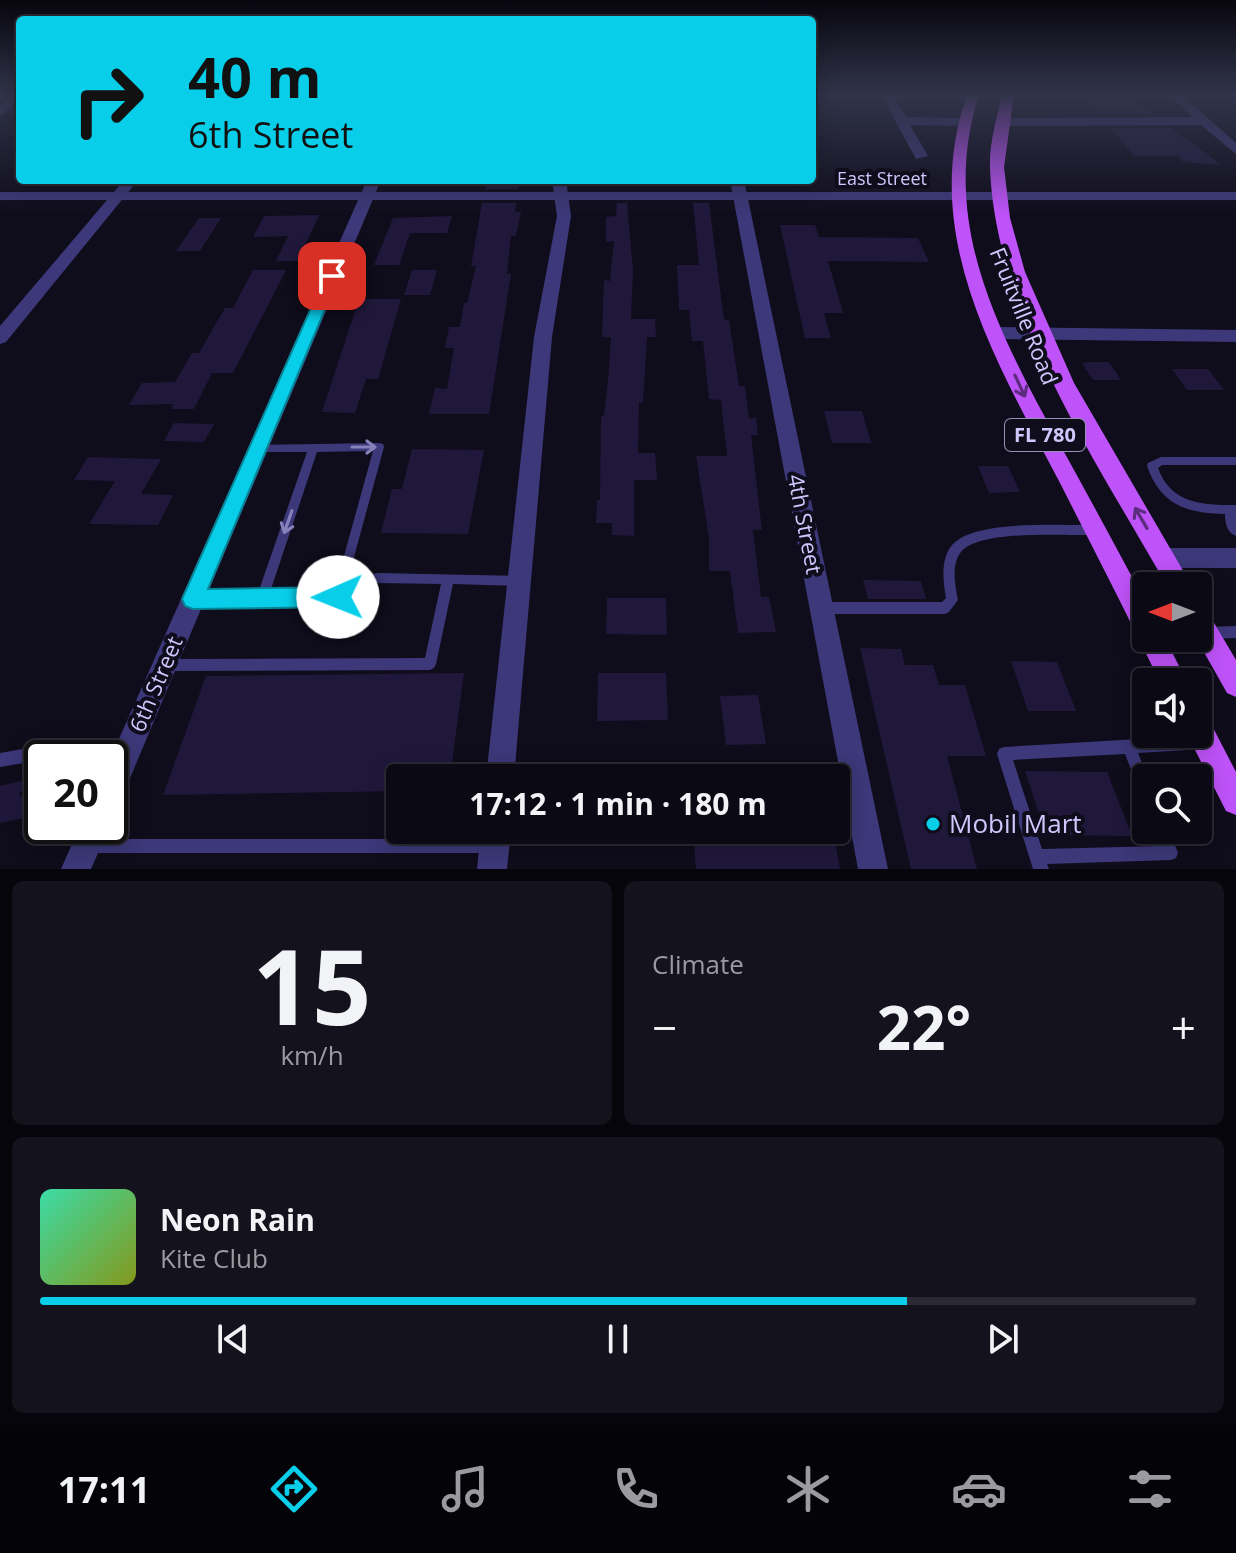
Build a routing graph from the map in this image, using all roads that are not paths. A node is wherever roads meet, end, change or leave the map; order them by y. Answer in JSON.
{"nodes":[{"id":1,"x":910,"y":136,"type":"edge"},
{"id":2,"x":962,"y":136,"type":"edge"},
{"id":3,"x":1001,"y":136,"type":"edge"},
{"id":4,"x":1220,"y":136,"type":"edge"},
{"id":5,"x":1236,"y":150,"type":"edge"},
{"id":6,"x":921,"y":156,"type":"dead end"},
{"id":7,"x":128,"y":184,"type":"edge"},
{"id":8,"x":370,"y":188,"type":"edge"},
{"id":9,"x":560,"y":188,"type":"edge"},
{"id":10,"x":738,"y":188,"type":"edge"},
{"id":11,"x":0,"y":196,"type":"edge"},
{"id":12,"x":118,"y":196,"type":"junction"},
{"id":13,"x":1236,"y":196,"type":"edge"},
{"id":14,"x":960,"y":197,"type":"junction"},
{"id":15,"x":1002,"y":197,"type":"junction"},
{"id":16,"x":996,"y":333,"type":"junction"},
{"id":17,"x":1043,"y":335,"type":"junction"},
{"id":18,"x":1236,"y":336,"type":"edge"},
{"id":19,"x":0,"y":338,"type":"edge"},
{"id":20,"x":258,"y":448,"type":"junction"},
{"id":21,"x":313,"y":448,"type":"junction"},
{"id":22,"x":1236,"y":461,"type":"edge"},
{"id":23,"x":1234,"y":511,"type":"edge"},
{"id":24,"x":1096,"y":530,"type":"junction"},
{"id":25,"x":1236,"y":531,"type":"edge"},
{"id":26,"x":1164,"y":558,"type":"junction"},
{"id":27,"x":1236,"y":558,"type":"edge"},
{"id":28,"x":1172,"y":572,"type":"edge"},
{"id":29,"x":377,"y":578,"type":"dead end"},
{"id":30,"x":448,"y":579,"type":"junction"},
{"id":31,"x":519,"y":581,"type":"junction"},
{"id":32,"x":262,"y":598,"type":"junction"},
{"id":33,"x":193,"y":599,"type":"junction"},
{"id":34,"x":1132,"y":600,"type":"edge"},
{"id":35,"x":822,"y":608,"type":"junction"},
{"id":36,"x":1212,"y":628,"type":"edge"},
{"id":37,"x":1236,"y":632,"type":"edge"},
{"id":38,"x":1212,"y":643,"type":"edge"},
{"id":39,"x":165,"y":665,"type":"junction"},
{"id":40,"x":1236,"y":684,"type":"edge"},
{"id":41,"x":1129,"y":747,"type":"junction"},
{"id":42,"x":1132,"y":747,"type":"edge"},
{"id":43,"x":129,"y":748,"type":"edge"},
{"id":44,"x":1209,"y":748,"type":"edge"},
{"id":45,"x":24,"y":756,"type":"edge"},
{"id":46,"x":0,"y":760,"type":"edge"},
{"id":47,"x":501,"y":764,"type":"edge"},
{"id":48,"x":1136,"y":764,"type":"edge"},
{"id":49,"x":1236,"y":801,"type":"edge"},
{"id":50,"x":1167,"y":844,"type":"edge"},
{"id":51,"x":86,"y":847,"type":"edge"},
{"id":52,"x":494,"y":848,"type":"edge"},
{"id":53,"x":1039,"y":863,"type":"edge"},
{"id":54,"x":873,"y":869,"type":"edge"}],
"edges":[{"from":1,"to":6,"type":"street"},
{"from":2,"to":14,"type":"main road","name":"Fruitville Road","number":"FL 780"},
{"from":3,"to":15,"type":"main road","name":"Fruitville Road","number":"FL 780"},
{"from":4,"to":5,"type":"street"},
{"from":7,"to":12,"type":"street"},
{"from":8,"to":9,"type":"street","name":"East Street"},
{"from":8,"to":12,"type":"street","name":"East Street"},
{"from":8,"to":20,"type":"street","name":"6th Street"},
{"from":9,"to":10,"type":"street","name":"East Street"},
{"from":9,"to":31,"type":"street"},
{"from":10,"to":14,"type":"street","name":"East Street"},
{"from":10,"to":35,"type":"street","name":"4th Street"},
{"from":11,"to":12,"type":"street","name":"East Street"},
{"from":12,"to":19,"type":"street"},
{"from":13,"to":15,"type":"street","name":"East Street"},
{"from":14,"to":15,"type":"street","name":"East Street"},
{"from":14,"to":16,"type":"main road","name":"Fruitville Road","number":"FL 780"},
{"from":15,"to":17,"type":"main road","name":"Fruitville Road","number":"FL 780"},
{"from":16,"to":17,"type":"street"},
{"from":16,"to":24,"type":"main road","name":"Fruitville Road","number":"FL 780","one_way":true},
{"from":17,"to":18,"type":"street"},
{"from":26,"to":17,"type":"main road","name":"Fruitville Road","number":"FL 780","one_way":true},
{"from":20,"to":21,"type":"lane"},
{"from":20,"to":33,"type":"street","name":"6th Street"},
{"from":21,"to":32,"type":"lane","one_way":true},
{"from":21,"to":32,"type":"lane","one_way":true},
{"from":22,"to":23,"type":"lane"},
{"from":23,"to":25,"type":"lane"},
{"from":24,"to":34,"type":"main road","name":"Fruitville Road","number":"FL 780"},
{"from":24,"to":35,"type":"lane"},
{"from":26,"to":27,"type":"street"},
{"from":26,"to":28,"type":"main road","name":"Fruitville Road","number":"FL 780"},
{"from":29,"to":30,"type":"lane"},
{"from":30,"to":31,"type":"lane"},
{"from":30,"to":39,"type":"lane"},
{"from":31,"to":47,"type":"street"},
{"from":32,"to":33,"type":"lane"},
{"from":33,"to":39,"type":"street","name":"6th Street"},
{"from":35,"to":54,"type":"street","name":"4th Street"},
{"from":36,"to":37,"type":"lane"},
{"from":38,"to":40,"type":"main road"},
{"from":39,"to":43,"type":"street","name":"6th Street"},
{"from":41,"to":42,"type":"lane"},
{"from":41,"to":48,"type":"lane"},
{"from":41,"to":53,"type":"lane"},
{"from":44,"to":49,"type":"main road"},
{"from":45,"to":46,"type":"lane"},
{"from":50,"to":53,"type":"lane"},
{"from":51,"to":52,"type":"lane"}]}
